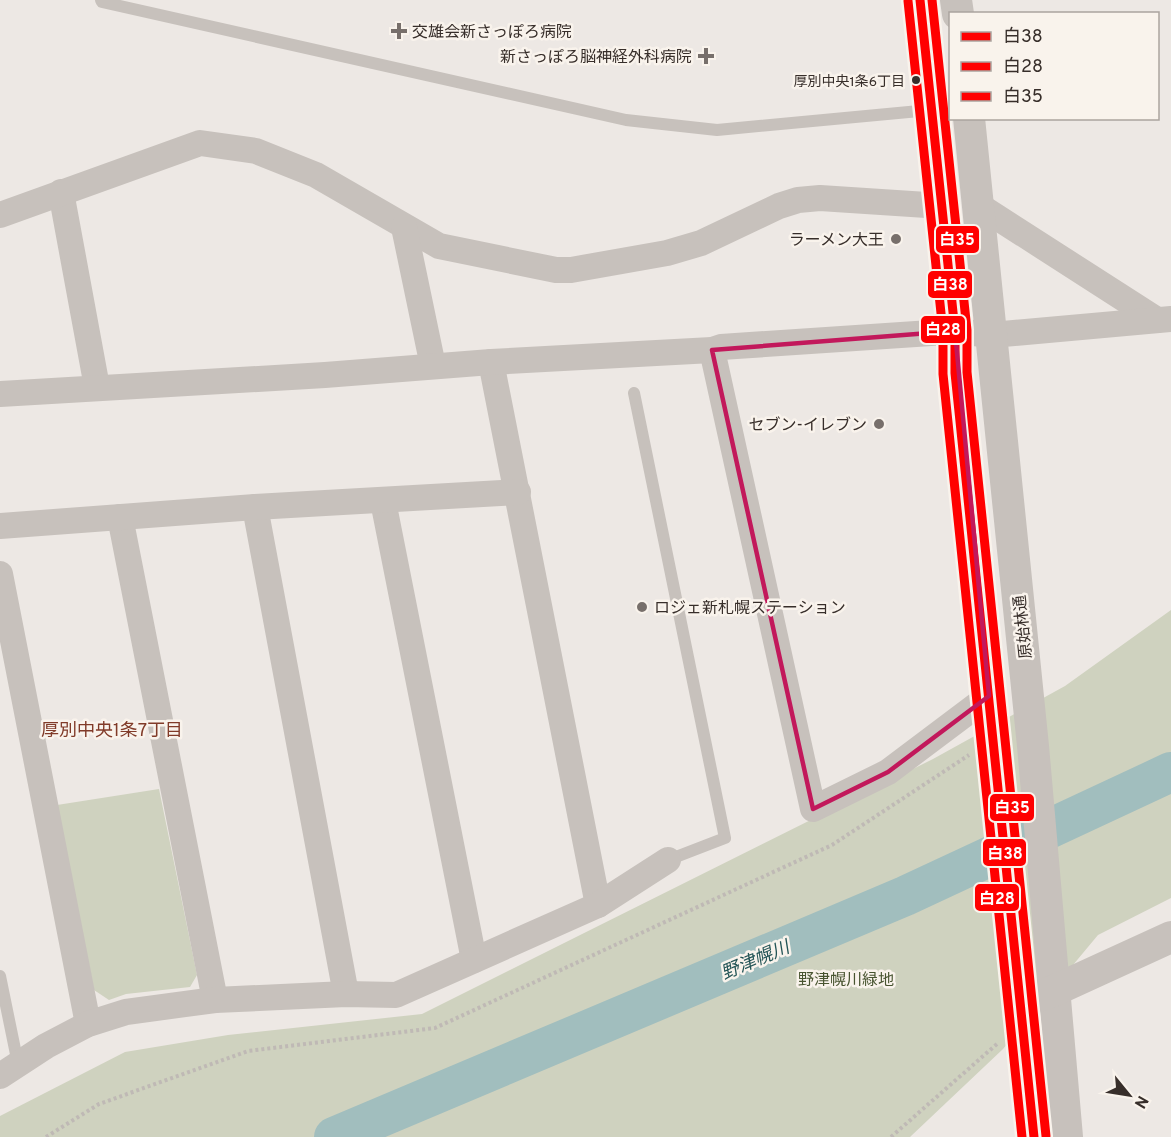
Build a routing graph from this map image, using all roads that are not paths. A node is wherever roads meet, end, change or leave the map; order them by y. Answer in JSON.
{"nodes":[{"id":1,"x":101,"y":0,"type":"edge"},
{"id":2,"x":920,"y":0,"type":"edge"},
{"id":3,"x":932,"y":110,"type":"junction"},
{"id":4,"x":969,"y":120,"type":"edge"},
{"id":5,"x":61,"y":192,"type":"junction"},
{"id":6,"x":978,"y":205,"type":"junction"},
{"id":7,"x":942,"y":206,"type":"junction"},
{"id":8,"x":0,"y":215,"type":"edge"},
{"id":9,"x":404,"y":227,"type":"junction"},
{"id":10,"x":1164,"y":319,"type":"edge"},
{"id":11,"x":955,"y":332,"type":"junction"},
{"id":12,"x":992,"y":335,"type":"junction"},
{"id":13,"x":712,"y":350,"type":"junction"},
{"id":14,"x":491,"y":362,"type":"junction"},
{"id":15,"x":433,"y":366,"type":"junction"},
{"id":16,"x":97,"y":387,"type":"junction"},
{"id":17,"x":634,"y":393,"type":"dead end"},
{"id":18,"x":0,"y":394,"type":"edge"},
{"id":19,"x":518,"y":492,"type":"junction"},
{"id":20,"x":383,"y":501,"type":"junction"},
{"id":21,"x":255,"y":507,"type":"junction"},
{"id":22,"x":120,"y":517,"type":"junction"},
{"id":23,"x":0,"y":526,"type":"edge"},
{"id":24,"x":0,"y":574,"type":"edge"},
{"id":25,"x":989,"y":696,"type":"junction"},
{"id":26,"x":668,"y":860,"type":"joint"},
{"id":27,"x":598,"y":905,"type":"junction"},
{"id":28,"x":1171,"y":937,"type":"edge"},
{"id":29,"x":474,"y":960,"type":"junction"},
{"id":30,"x":0,"y":976,"type":"edge"},
{"id":31,"x":1053,"y":991,"type":"junction"},
{"id":32,"x":345,"y":994,"type":"junction"},
{"id":33,"x":216,"y":1000,"type":"junction"},
{"id":34,"x":1020,"y":1001,"type":"junction"},
{"id":35,"x":88,"y":1024,"type":"junction"},
{"id":36,"x":9,"y":1070,"type":"edge"},
{"id":37,"x":1034,"y":1137,"type":"edge"},
{"id":38,"x":1067,"y":1137,"type":"edge"}],
"edges":[{"from":1,"to":3,"type":"lane"},
{"from":2,"to":3,"type":"street"},
{"from":3,"to":7,"type":"street"},
{"from":4,"to":6,"type":"street","name":"原始林通"},
{"from":5,"to":8,"type":"street"},
{"from":5,"to":9,"type":"street"},
{"from":5,"to":16,"type":"street"},
{"from":6,"to":10,"type":"street"},
{"from":6,"to":12,"type":"street","name":"原始林通"},
{"from":7,"to":9,"type":"street"},
{"from":7,"to":11,"type":"street"},
{"from":9,"to":15,"type":"street"},
{"from":10,"to":12,"type":"street"},
{"from":11,"to":12,"type":"street"},
{"from":11,"to":13,"type":"street"},
{"from":11,"to":25,"type":"street"},
{"from":12,"to":31,"type":"street","name":"原始林通"},
{"from":13,"to":14,"type":"street"},
{"from":13,"to":25,"type":"street"},
{"from":14,"to":15,"type":"street"},
{"from":14,"to":19,"type":"street"},
{"from":15,"to":16,"type":"street"},
{"from":16,"to":18,"type":"street"},
{"from":17,"to":26,"type":"lane"},
{"from":19,"to":20,"type":"street"},
{"from":19,"to":27,"type":"street"},
{"from":20,"to":21,"type":"street"},
{"from":20,"to":29,"type":"street"},
{"from":21,"to":22,"type":"street"},
{"from":21,"to":32,"type":"street"},
{"from":22,"to":23,"type":"street"},
{"from":22,"to":33,"type":"street"},
{"from":24,"to":35,"type":"street"},
{"from":25,"to":34,"type":"street"},
{"from":26,"to":27,"type":"street"},
{"from":27,"to":29,"type":"street"},
{"from":28,"to":31,"type":"street"},
{"from":29,"to":32,"type":"street"},
{"from":30,"to":36,"type":"lane"},
{"from":31,"to":34,"type":"street"},
{"from":31,"to":38,"type":"street","name":"原始林通"},
{"from":32,"to":33,"type":"street"},
{"from":33,"to":35,"type":"street"},
{"from":34,"to":37,"type":"street"},
{"from":35,"to":36,"type":"street"}]}
